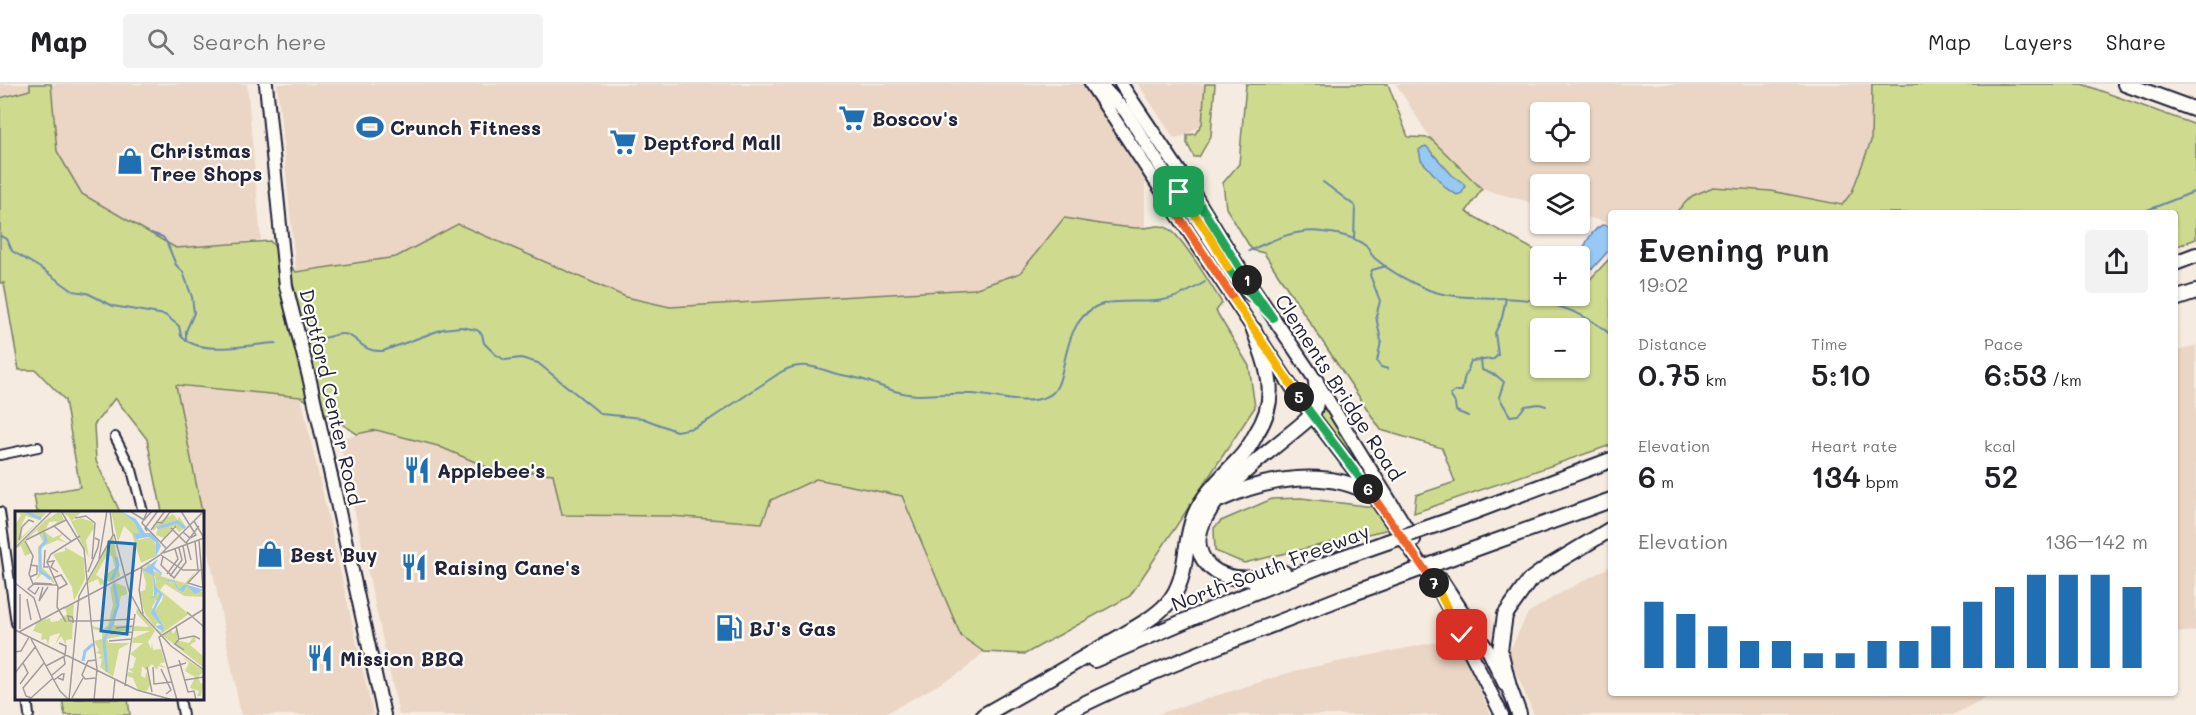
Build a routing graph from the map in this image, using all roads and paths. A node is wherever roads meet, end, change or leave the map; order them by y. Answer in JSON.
{"nodes":[{"id":1,"x":266,"y":84,"type":"edge"},
{"id":2,"x":1091,"y":84,"type":"edge"},
{"id":3,"x":1100,"y":84,"type":"edge"},
{"id":4,"x":1121,"y":84,"type":"edge"},
{"id":5,"x":2126,"y":84,"type":"edge"},
{"id":6,"x":2196,"y":110,"type":"edge"},
{"id":7,"x":1164,"y":194,"type":"junction"},
{"id":8,"x":1195,"y":196,"type":"junction"},
{"id":9,"x":2196,"y":255,"type":"edge"},
{"id":10,"x":2178,"y":262,"type":"edge"},
{"id":11,"x":2196,"y":292,"type":"edge"},
{"id":12,"x":2178,"y":298,"type":"edge"},
{"id":13,"x":1273,"y":318,"type":"junction"},
{"id":14,"x":1254,"y":330,"type":"junction"},
{"id":15,"x":1316,"y":381,"type":"junction"},
{"id":16,"x":1312,"y":415,"type":"junction"},
{"id":17,"x":116,"y":437,"type":"dead end"},
{"id":18,"x":38,"y":447,"type":"dead end"},
{"id":19,"x":0,"y":454,"type":"edge"},
{"id":20,"x":1608,"y":461,"type":"edge"},
{"id":21,"x":1372,"y":494,"type":"junction"},
{"id":22,"x":1608,"y":501,"type":"edge"},
{"id":23,"x":1216,"y":502,"type":"junction"},
{"id":24,"x":142,"y":511,"type":"edge"},
{"id":25,"x":0,"y":512,"type":"edge"},
{"id":26,"x":1608,"y":531,"type":"edge"},
{"id":27,"x":1341,"y":558,"type":"junction"},
{"id":28,"x":15,"y":616,"type":"edge"},
{"id":29,"x":1047,"y":679,"type":"junction"},
{"id":30,"x":27,"y":700,"type":"edge"},
{"id":31,"x":180,"y":700,"type":"edge"},
{"id":32,"x":1089,"y":701,"type":"junction"},
{"id":33,"x":29,"y":715,"type":"edge"},
{"id":34,"x":183,"y":715,"type":"edge"},
{"id":35,"x":384,"y":715,"type":"edge"},
{"id":36,"x":984,"y":715,"type":"edge"},
{"id":37,"x":1062,"y":715,"type":"edge"},
{"id":38,"x":1072,"y":715,"type":"edge"},
{"id":39,"x":1502,"y":715,"type":"edge"},
{"id":40,"x":1519,"y":715,"type":"edge"}],
"edges":[{"from":1,"to":35,"type":"main road","name":"Deptford Center Road"},
{"from":2,"to":7,"type":"main road","name":"Clements Bridge Road"},
{"from":3,"to":8,"type":"main road"},
{"from":4,"to":8,"type":"main road","name":"Clements Bridge Road"},
{"from":5,"to":6,"type":"highway"},
{"from":7,"to":13,"type":"main road"},
{"from":7,"to":14,"type":"main road","name":"Clements Bridge Road"},
{"from":8,"to":13,"type":"main road","name":"Clements Bridge Road"},
{"from":9,"to":10,"type":"highway"},
{"from":11,"to":12,"type":"highway"},
{"from":13,"to":15,"type":"main road","name":"Clements Bridge Road"},
{"from":14,"to":16,"type":"main road","name":"Clements Bridge Road"},
{"from":14,"to":29,"type":"highway"},
{"from":15,"to":16,"type":"highway"},
{"from":15,"to":40,"type":"main road","name":"Clements Bridge Road"},
{"from":16,"to":21,"type":"main road","name":"Clements Bridge Road"},
{"from":16,"to":23,"type":"highway"},
{"from":17,"to":24,"type":"street"},
{"from":18,"to":19,"type":"street"},
{"from":20,"to":27,"type":"highway","name":"North-South Freeway","bridge":true},
{"from":21,"to":23,"type":"highway"},
{"from":21,"to":39,"type":"main road","name":"Clements Bridge Road"},
{"from":22,"to":32,"type":"highway","bridge":true},
{"from":23,"to":27,"type":"highway"},
{"from":25,"to":28,"type":"street"},
{"from":26,"to":40,"type":"highway"},
{"from":27,"to":29,"type":"highway","name":"North-South Freeway"},
{"from":29,"to":36,"type":"highway","name":"North-South Freeway"},
{"from":30,"to":33,"type":"street"},
{"from":31,"to":34,"type":"street"},
{"from":32,"to":37,"type":"highway"},
{"from":32,"to":38,"type":"highway"}]}
